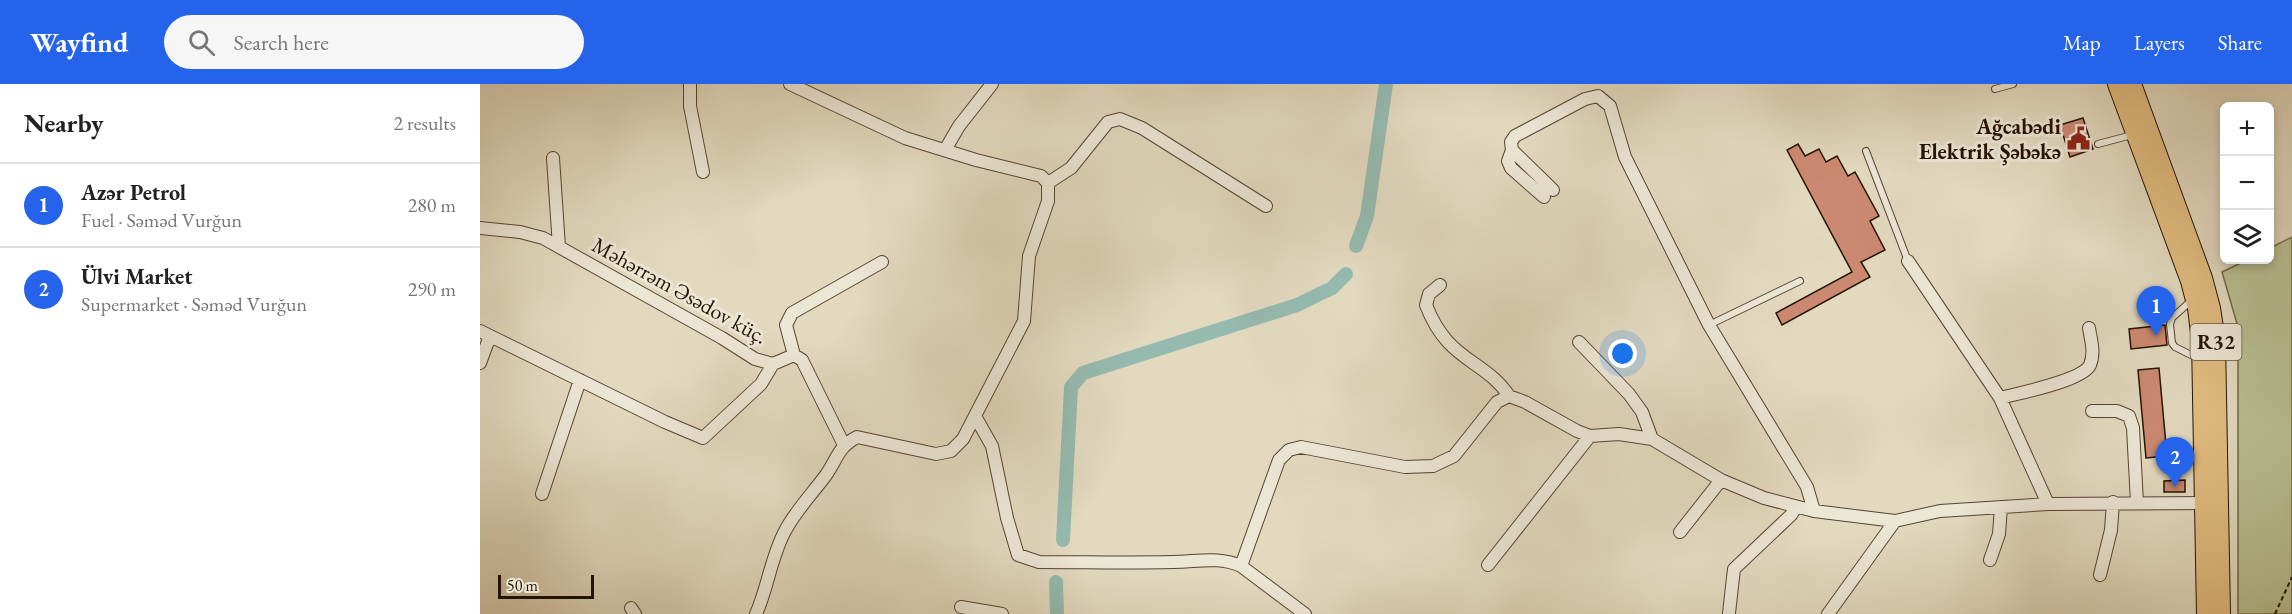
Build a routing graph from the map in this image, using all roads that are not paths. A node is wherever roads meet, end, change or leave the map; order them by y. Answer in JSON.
{"nodes":[{"id":1,"x":690,"y":84,"type":"edge"},
{"id":2,"x":790,"y":84,"type":"edge"},
{"id":3,"x":992,"y":84,"type":"edge"},
{"id":4,"x":2013,"y":84,"type":"edge"},
{"id":5,"x":2117,"y":84,"type":"edge"},
{"id":6,"x":2132,"y":84,"type":"edge"},
{"id":7,"x":1995,"y":89,"type":"dead end"},
{"id":8,"x":2135,"y":134,"type":"junction"},
{"id":9,"x":2098,"y":144,"type":"dead end"},
{"id":10,"x":945,"y":150,"type":"junction"},
{"id":11,"x":1866,"y":152,"type":"dead end"},
{"id":12,"x":554,"y":158,"type":"dead end"},
{"id":13,"x":703,"y":172,"type":"dead end"},
{"id":14,"x":1048,"y":183,"type":"junction"},
{"id":15,"x":1548,"y":194,"type":"dead end"},
{"id":16,"x":1266,"y":206,"type":"dead end"},
{"id":17,"x":480,"y":228,"type":"edge"},
{"id":18,"x":559,"y":247,"type":"junction"},
{"id":19,"x":1908,"y":261,"type":"joint"},
{"id":20,"x":882,"y":262,"type":"dead end"},
{"id":21,"x":1800,"y":281,"type":"dead end"},
{"id":22,"x":1440,"y":285,"type":"dead end"},
{"id":23,"x":2201,"y":296,"type":"junction"},
{"id":24,"x":1709,"y":325,"type":"junction"},
{"id":25,"x":2089,"y":328,"type":"dead end"},
{"id":26,"x":485,"y":333,"type":"edge"},
{"id":27,"x":1579,"y":342,"type":"dead end"},
{"id":28,"x":794,"y":355,"type":"junction"},
{"id":29,"x":2209,"y":361,"type":"junction"},
{"id":30,"x":480,"y":363,"type":"edge"},
{"id":31,"x":773,"y":364,"type":"junction"},
{"id":32,"x":580,"y":380,"type":"junction"},
{"id":33,"x":1509,"y":396,"type":"junction"},
{"id":34,"x":2000,"y":398,"type":"junction"},
{"id":35,"x":2092,"y":411,"type":"dead end"},
{"id":36,"x":975,"y":416,"type":"junction"},
{"id":37,"x":1590,"y":436,"type":"junction"},
{"id":38,"x":1652,"y":439,"type":"junction"},
{"id":39,"x":844,"y":445,"type":"junction"},
{"id":40,"x":1721,"y":480,"type":"junction"},
{"id":41,"x":542,"y":494,"type":"dead end"},
{"id":42,"x":2113,"y":502,"type":"junction"},
{"id":43,"x":2137,"y":503,"type":"junction"},
{"id":44,"x":2211,"y":503,"type":"junction"},
{"id":45,"x":2048,"y":504,"type":"junction"},
{"id":46,"x":1796,"y":507,"type":"junction"},
{"id":47,"x":2001,"y":507,"type":"junction"},
{"id":48,"x":1814,"y":511,"type":"junction"},
{"id":49,"x":1895,"y":521,"type":"junction"},
{"id":50,"x":1680,"y":532,"type":"dead end"},
{"id":51,"x":1990,"y":560,"type":"dead end"},
{"id":52,"x":1488,"y":565,"type":"dead end"},
{"id":53,"x":1241,"y":566,"type":"junction"},
{"id":54,"x":2100,"y":575,"type":"dead end"},
{"id":55,"x":961,"y":607,"type":"dead end"},
{"id":56,"x":1729,"y":613,"type":"edge"},
{"id":57,"x":756,"y":614,"type":"edge"},
{"id":58,"x":1002,"y":614,"type":"edge"},
{"id":59,"x":1305,"y":614,"type":"edge"},
{"id":60,"x":1828,"y":614,"type":"edge"},
{"id":61,"x":2206,"y":614,"type":"edge"},
{"id":62,"x":2221,"y":614,"type":"edge"}],
"edges":[{"from":1,"to":13,"type":"street"},
{"from":2,"to":10,"type":"street"},
{"from":3,"to":10,"type":"street"},
{"from":4,"to":7,"type":"lane"},
{"from":5,"to":8,"type":"main road","number":"R32"},
{"from":6,"to":23,"type":"main road","number":"R32"},
{"from":8,"to":9,"type":"lane"},
{"from":8,"to":23,"type":"main road","number":"R32"},
{"from":10,"to":14,"type":"street"},
{"from":11,"to":19,"type":"lane"},
{"from":12,"to":18,"type":"street"},
{"from":14,"to":16,"type":"street"},
{"from":14,"to":36,"type":"street"},
{"from":15,"to":24,"type":"street"},
{"from":17,"to":18,"type":"street","name":"Məhərrəm Əsədov küç."},
{"from":18,"to":31,"type":"street","name":"Məhərrəm Əsədov küç."},
{"from":19,"to":34,"type":"street"},
{"from":20,"to":28,"type":"street"},
{"from":21,"to":24,"type":"lane"},
{"from":22,"to":33,"type":"street"},
{"from":23,"to":29,"type":"main road","number":"R32"},
{"from":23,"to":29,"type":"lane"},
{"from":24,"to":48,"type":"street"},
{"from":25,"to":34,"type":"street"},
{"from":26,"to":30,"type":"street"},
{"from":26,"to":32,"type":"street"},
{"from":27,"to":38,"type":"street"},
{"from":28,"to":31,"type":"street","name":"Məhərrəm Əsədov küç."},
{"from":28,"to":39,"type":"street","name":"Məhərrəm Əsədov küç."},
{"from":29,"to":44,"type":"main road","number":"R32"},
{"from":31,"to":32,"type":"street"},
{"from":32,"to":41,"type":"street"},
{"from":33,"to":37,"type":"street"},
{"from":33,"to":53,"type":"street"},
{"from":34,"to":45,"type":"street"},
{"from":35,"to":43,"type":"street"},
{"from":36,"to":39,"type":"street"},
{"from":36,"to":53,"type":"street"},
{"from":37,"to":38,"type":"street"},
{"from":37,"to":52,"type":"street"},
{"from":38,"to":40,"type":"street"},
{"from":39,"to":57,"type":"street"},
{"from":40,"to":46,"type":"street"},
{"from":40,"to":50,"type":"street"},
{"from":42,"to":43,"type":"street"},
{"from":42,"to":45,"type":"street"},
{"from":42,"to":54,"type":"street"},
{"from":43,"to":44,"type":"street"},
{"from":44,"to":61,"type":"main road","number":"R32"},
{"from":44,"to":62,"type":"main road","number":"R32"},
{"from":45,"to":47,"type":"street"},
{"from":46,"to":48,"type":"street"},
{"from":46,"to":56,"type":"street"},
{"from":47,"to":49,"type":"street"},
{"from":47,"to":51,"type":"street"},
{"from":48,"to":49,"type":"street"},
{"from":49,"to":60,"type":"street"},
{"from":53,"to":59,"type":"street"},
{"from":55,"to":58,"type":"street"}]}
